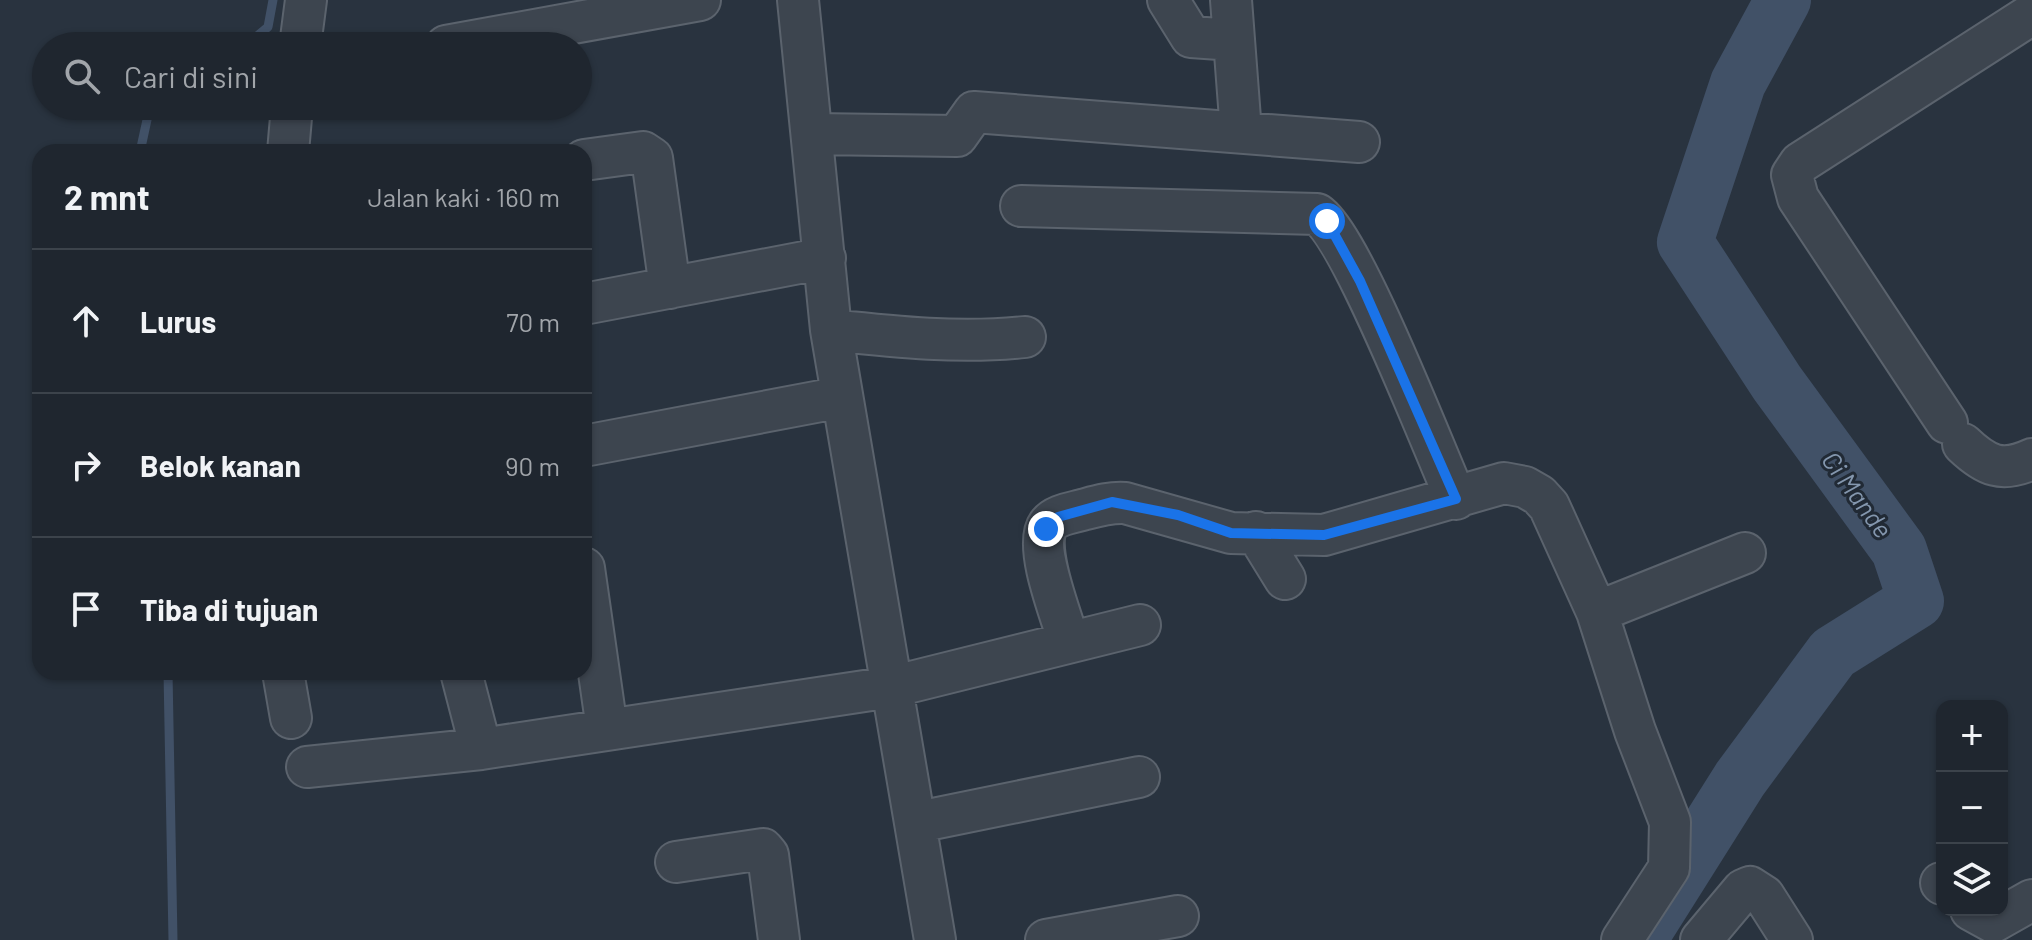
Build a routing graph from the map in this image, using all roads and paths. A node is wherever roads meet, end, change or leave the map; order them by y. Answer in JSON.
{"nodes":[{"id":1,"x":306,"y":0,"type":"edge"},
{"id":2,"x":700,"y":0,"type":"edge"},
{"id":3,"x":798,"y":0,"type":"edge"},
{"id":4,"x":1168,"y":0,"type":"edge"},
{"id":5,"x":1231,"y":0,"type":"edge"},
{"id":6,"x":2032,"y":14,"type":"edge"},
{"id":7,"x":302,"y":32,"type":"edge"},
{"id":8,"x":523,"y":32,"type":"edge"},
{"id":9,"x":1234,"y":40,"type":"junction"},
{"id":10,"x":291,"y":120,"type":"edge"},
{"id":11,"x":1241,"y":132,"type":"junction"},
{"id":12,"x":814,"y":134,"type":"junction"},
{"id":13,"x":1359,"y":142,"type":"dead end"},
{"id":14,"x":289,"y":144,"type":"edge"},
{"id":15,"x":592,"y":159,"type":"edge"},
{"id":16,"x":1021,"y":206,"type":"dead end"},
{"id":17,"x":825,"y":258,"type":"junction"},
{"id":18,"x":670,"y":288,"type":"junction"},
{"id":19,"x":592,"y":303,"type":"edge"},
{"id":20,"x":831,"y":330,"type":"junction"},
{"id":21,"x":1025,"y":337,"type":"dead end"},
{"id":22,"x":842,"y":397,"type":"junction"},
{"id":23,"x":592,"y":444,"type":"edge"},
{"id":24,"x":2032,"y":459,"type":"edge"},
{"id":25,"x":1456,"y":499,"type":"junction"},
{"id":26,"x":1256,"y":532,"type":"junction"},
{"id":27,"x":1745,"y":553,"type":"dead end"},
{"id":28,"x":1285,"y":579,"type":"dead end"},
{"id":29,"x":1597,"y":612,"type":"junction"},
{"id":30,"x":592,"y":624,"type":"edge"},
{"id":31,"x":1140,"y":625,"type":"dead end"},
{"id":32,"x":1069,"y":642,"type":"junction"},
{"id":33,"x":284,"y":680,"type":"edge"},
{"id":34,"x":463,"y":680,"type":"edge"},
{"id":35,"x":891,"y":687,"type":"junction"},
{"id":36,"x":291,"y":718,"type":"dead end"},
{"id":37,"x":607,"y":729,"type":"junction"},
{"id":38,"x":481,"y":749,"type":"junction"},
{"id":39,"x":307,"y":767,"type":"dead end"},
{"id":40,"x":1139,"y":777,"type":"dead end"},
{"id":41,"x":918,"y":822,"type":"junction"},
{"id":42,"x":676,"y":862,"type":"dead end"},
{"id":43,"x":2032,"y":900,"type":"edge"},
{"id":44,"x":2008,"y":914,"type":"edge"},
{"id":45,"x":1178,"y":916,"type":"dead end"},
{"id":46,"x":1982,"y":916,"type":"edge"},
{"id":47,"x":2004,"y":916,"type":"edge"},
{"id":48,"x":1070,"y":938,"type":"edge"},
{"id":49,"x":779,"y":940,"type":"edge"},
{"id":50,"x":935,"y":940,"type":"edge"},
{"id":51,"x":1622,"y":940,"type":"edge"},
{"id":52,"x":1701,"y":940,"type":"edge"},
{"id":53,"x":1792,"y":940,"type":"edge"}],
"edges":[{"from":1,"to":7,"type":"street"},
{"from":2,"to":8,"type":"street"},
{"from":3,"to":12,"type":"street"},
{"from":4,"to":9,"type":"street"},
{"from":5,"to":9,"type":"street"},
{"from":6,"to":24,"type":"street"},
{"from":9,"to":11,"type":"street"},
{"from":10,"to":14,"type":"street"},
{"from":11,"to":12,"type":"street"},
{"from":11,"to":13,"type":"street"},
{"from":12,"to":17,"type":"street"},
{"from":15,"to":18,"type":"street"},
{"from":16,"to":25,"type":"street"},
{"from":17,"to":18,"type":"street"},
{"from":17,"to":20,"type":"street"},
{"from":18,"to":19,"type":"street"},
{"from":20,"to":21,"type":"street"},
{"from":20,"to":22,"type":"street"},
{"from":22,"to":23,"type":"street"},
{"from":22,"to":35,"type":"street"},
{"from":25,"to":26,"type":"street"},
{"from":25,"to":29,"type":"street"},
{"from":26,"to":28,"type":"street"},
{"from":26,"to":32,"type":"street"},
{"from":27,"to":29,"type":"street"},
{"from":29,"to":51,"type":"street"},
{"from":30,"to":37,"type":"street"},
{"from":31,"to":32,"type":"street"},
{"from":32,"to":35,"type":"street"},
{"from":33,"to":36,"type":"street"},
{"from":34,"to":38,"type":"street"},
{"from":35,"to":37,"type":"street"},
{"from":35,"to":41,"type":"street"},
{"from":37,"to":38,"type":"street"},
{"from":38,"to":39,"type":"street"},
{"from":40,"to":41,"type":"street"},
{"from":41,"to":50,"type":"street"},
{"from":42,"to":49,"type":"street"},
{"from":43,"to":44,"type":"street"},
{"from":45,"to":48,"type":"street"},
{"from":46,"to":47,"type":"street"},
{"from":52,"to":53,"type":"street"}]}
